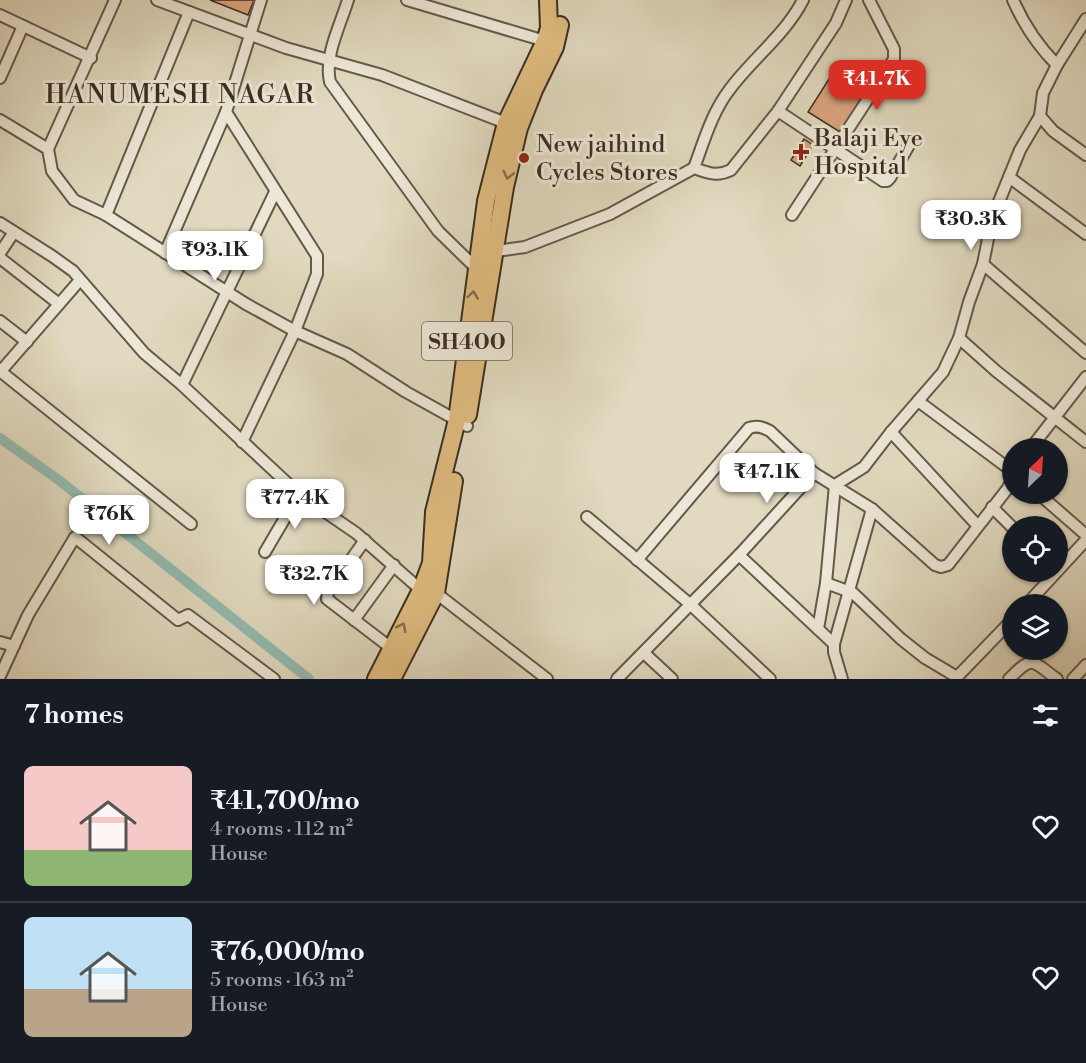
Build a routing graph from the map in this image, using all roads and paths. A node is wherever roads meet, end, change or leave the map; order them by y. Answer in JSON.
{"nodes":[{"id":1,"x":115,"y":0,"type":"edge"},
{"id":2,"x":157,"y":0,"type":"edge"},
{"id":3,"x":261,"y":0,"type":"edge"},
{"id":4,"x":348,"y":0,"type":"edge"},
{"id":5,"x":407,"y":0,"type":"edge"},
{"id":6,"x":548,"y":0,"type":"edge"},
{"id":7,"x":560,"y":0,"type":"edge"},
{"id":8,"x":803,"y":0,"type":"edge"},
{"id":9,"x":846,"y":0,"type":"edge"},
{"id":10,"x":869,"y":0,"type":"edge"},
{"id":11,"x":1013,"y":0,"type":"edge"},
{"id":12,"x":189,"y":12,"type":"junction"},
{"id":13,"x":0,"y":15,"type":"edge"},
{"id":14,"x":1086,"y":19,"type":"edge"},
{"id":15,"x":23,"y":26,"type":"junction"},
{"id":16,"x":249,"y":34,"type":"junction"},
{"id":17,"x":545,"y":41,"type":"junction"},
{"id":18,"x":91,"y":58,"type":"junction"},
{"id":19,"x":329,"y":59,"type":"junction"},
{"id":20,"x":1057,"y":65,"type":"junction"},
{"id":21,"x":0,"y":78,"type":"edge"},
{"id":22,"x":778,"y":111,"type":"junction"},
{"id":23,"x":226,"y":112,"type":"junction"},
{"id":24,"x":1040,"y":116,"type":"junction"},
{"id":25,"x":0,"y":120,"type":"edge"},
{"id":26,"x":513,"y":125,"type":"junction"},
{"id":27,"x":912,"y":140,"type":"dead end"},
{"id":28,"x":48,"y":149,"type":"junction"},
{"id":29,"x":835,"y":149,"type":"junction"},
{"id":30,"x":1086,"y":155,"type":"edge"},
{"id":31,"x":694,"y":168,"type":"junction"},
{"id":32,"x":1010,"y":177,"type":"junction"},
{"id":33,"x":275,"y":192,"type":"junction"},
{"id":34,"x":106,"y":215,"type":"junction"},
{"id":35,"x":792,"y":215,"type":"dead end"},
{"id":36,"x":0,"y":223,"type":"edge"},
{"id":37,"x":14,"y":232,"type":"junction"},
{"id":38,"x":1086,"y":234,"type":"edge"},
{"id":39,"x":487,"y":252,"type":"junction"},
{"id":40,"x":0,"y":253,"type":"edge"},
{"id":41,"x":165,"y":253,"type":"junction"},
{"id":42,"x":0,"y":258,"type":"edge"},
{"id":43,"x":983,"y":264,"type":"junction"},
{"id":44,"x":477,"y":269,"type":"junction"},
{"id":45,"x":80,"y":280,"type":"junction"},
{"id":46,"x":491,"y":281,"type":"junction"},
{"id":47,"x":227,"y":291,"type":"junction"},
{"id":48,"x":59,"y":304,"type":"junction"},
{"id":49,"x":0,"y":321,"type":"edge"},
{"id":50,"x":295,"y":331,"type":"junction"},
{"id":51,"x":959,"y":338,"type":"junction"},
{"id":52,"x":27,"y":342,"type":"junction"},
{"id":53,"x":1086,"y":353,"type":"edge"},
{"id":54,"x":1,"y":371,"type":"edge"},
{"id":55,"x":1086,"y":377,"type":"edge"},
{"id":56,"x":182,"y":385,"type":"junction"},
{"id":57,"x":918,"y":401,"type":"junction"},
{"id":58,"x":1054,"y":417,"type":"junction"},
{"id":59,"x":462,"y":423,"type":"junction"},
{"id":60,"x":891,"y":432,"type":"junction"},
{"id":61,"x":1038,"y":438,"type":"edge"},
{"id":62,"x":242,"y":442,"type":"junction"},
{"id":63,"x":1086,"y":442,"type":"edge"},
{"id":64,"x":1002,"y":464,"type":"edge"},
{"id":65,"x":814,"y":473,"type":"junction"},
{"id":66,"x":835,"y":485,"type":"junction"},
{"id":67,"x":1002,"y":493,"type":"edge"},
{"id":68,"x":299,"y":494,"type":"junction"},
{"id":69,"x":1050,"y":504,"type":"edge"},
{"id":70,"x":992,"y":507,"type":"junction"},
{"id":71,"x":872,"y":509,"type":"junction"},
{"id":72,"x":587,"y":517,"type":"dead end"},
{"id":73,"x":1002,"y":517,"type":"edge"},
{"id":74,"x":191,"y":524,"type":"dead end"},
{"id":75,"x":977,"y":525,"type":"junction"},
{"id":76,"x":1086,"y":535,"type":"edge"},
{"id":77,"x":365,"y":540,"type":"junction"},
{"id":78,"x":1086,"y":540,"type":"edge"},
{"id":79,"x":265,"y":552,"type":"dead end"},
{"id":80,"x":739,"y":555,"type":"junction"},
{"id":81,"x":1068,"y":559,"type":"edge"},
{"id":82,"x":637,"y":560,"type":"junction"},
{"id":83,"x":394,"y":565,"type":"junction"},
{"id":84,"x":1047,"y":582,"type":"edge"},
{"id":85,"x":826,"y":583,"type":"junction"},
{"id":86,"x":849,"y":590,"type":"junction"},
{"id":87,"x":428,"y":591,"type":"junction"},
{"id":88,"x":1036,"y":594,"type":"edge"},
{"id":89,"x":691,"y":605,"type":"junction"},
{"id":90,"x":354,"y":620,"type":"junction"},
{"id":91,"x":818,"y":629,"type":"junction"},
{"id":92,"x":1002,"y":630,"type":"edge"},
{"id":93,"x":0,"y":642,"type":"edge"},
{"id":94,"x":834,"y":644,"type":"junction"},
{"id":95,"x":14,"y":646,"type":"junction"},
{"id":96,"x":391,"y":648,"type":"junction"},
{"id":97,"x":644,"y":653,"type":"junction"},
{"id":98,"x":1086,"y":665,"type":"edge"},
{"id":99,"x":0,"y":676,"type":"edge"},
{"id":100,"x":956,"y":678,"type":"edge"},
{"id":101,"x":274,"y":679,"type":"edge"},
{"id":102,"x":376,"y":679,"type":"edge"},
{"id":103,"x":392,"y":679,"type":"edge"},
{"id":104,"x":547,"y":679,"type":"edge"},
{"id":105,"x":616,"y":679,"type":"edge"},
{"id":106,"x":672,"y":679,"type":"edge"},
{"id":107,"x":770,"y":679,"type":"edge"},
{"id":108,"x":842,"y":679,"type":"edge"},
{"id":109,"x":1009,"y":679,"type":"edge"},
{"id":110,"x":1057,"y":679,"type":"edge"},
{"id":111,"x":1073,"y":679,"type":"edge"}],
"edges":[{"from":1,"to":18,"type":"street"},
{"from":2,"to":12,"type":"street"},
{"from":3,"to":16,"type":"street"},
{"from":4,"to":19,"type":"street"},
{"from":5,"to":17,"type":"street"},
{"from":6,"to":17,"type":"main road","number":"SH400"},
{"from":7,"to":26,"type":"main road","number":"SH400"},
{"from":8,"to":31,"type":"street"},
{"from":9,"to":22,"type":"street"},
{"from":10,"to":29,"type":"street"},
{"from":11,"to":20,"type":"street"},
{"from":12,"to":16,"type":"street"},
{"from":12,"to":34,"type":"street"},
{"from":13,"to":15,"type":"street"},
{"from":14,"to":20,"type":"street"},
{"from":15,"to":18,"type":"street"},
{"from":15,"to":21,"type":"street"},
{"from":16,"to":19,"type":"street"},
{"from":16,"to":23,"type":"street"},
{"from":17,"to":26,"type":"main road","number":"SH400"},
{"from":18,"to":28,"type":"street"},
{"from":19,"to":26,"type":"street"},
{"from":19,"to":44,"type":"street"},
{"from":20,"to":24,"type":"street"},
{"from":22,"to":29,"type":"street"},
{"from":22,"to":31,"type":"street"},
{"from":23,"to":33,"type":"street"},
{"from":23,"to":41,"type":"street"},
{"from":24,"to":30,"type":"street"},
{"from":24,"to":32,"type":"street"},
{"from":25,"to":28,"type":"street"},
{"from":26,"to":39,"type":"main road","number":"SH400"},
{"from":27,"to":29,"type":"street"},
{"from":28,"to":34,"type":"street"},
{"from":29,"to":35,"type":"street"},
{"from":31,"to":39,"type":"street"},
{"from":32,"to":38,"type":"street"},
{"from":32,"to":43,"type":"street"},
{"from":33,"to":47,"type":"street"},
{"from":33,"to":50,"type":"street"},
{"from":34,"to":41,"type":"street"},
{"from":36,"to":37,"type":"street"},
{"from":37,"to":40,"type":"street"},
{"from":37,"to":45,"type":"street"},
{"from":39,"to":44,"type":"main road","number":"SH400"},
{"from":39,"to":46,"type":"main road","number":"SH400"},
{"from":41,"to":47,"type":"street"},
{"from":42,"to":48,"type":"street"},
{"from":43,"to":51,"type":"street"},
{"from":43,"to":53,"type":"street"},
{"from":44,"to":46,"type":"street"},
{"from":59,"to":44,"type":"main road","number":"SH400","one_way":true},
{"from":45,"to":48,"type":"street"},
{"from":45,"to":56,"type":"street"},
{"from":46,"to":59,"type":"main road","number":"SH400"},
{"from":47,"to":50,"type":"street"},
{"from":47,"to":56,"type":"street"},
{"from":48,"to":52,"type":"street"},
{"from":49,"to":52,"type":"street"},
{"from":50,"to":59,"type":"street"},
{"from":50,"to":62,"type":"street"},
{"from":51,"to":57,"type":"street"},
{"from":51,"to":58,"type":"street"},
{"from":52,"to":54,"type":"street"},
{"from":54,"to":74,"type":"street"},
{"from":55,"to":58,"type":"street"},
{"from":56,"to":62,"type":"street"},
{"from":57,"to":60,"type":"street"},
{"from":57,"to":64,"type":"street"},
{"from":58,"to":61,"type":"street"},
{"from":58,"to":63,"type":"street"},
{"from":59,"to":87,"type":"main road","number":"SH400"},
{"from":60,"to":66,"type":"street"},
{"from":60,"to":75,"type":"street"},
{"from":62,"to":68,"type":"street"},
{"from":65,"to":66,"type":"street"},
{"from":65,"to":80,"type":"street"},
{"from":65,"to":82,"type":"street"},
{"from":66,"to":71,"type":"street"},
{"from":66,"to":85,"type":"street"},
{"from":67,"to":70,"type":"street"},
{"from":68,"to":77,"type":"street"},
{"from":68,"to":79,"type":"street"},
{"from":69,"to":76,"type":"street"},
{"from":70,"to":73,"type":"street"},
{"from":70,"to":75,"type":"street"},
{"from":71,"to":75,"type":"street"},
{"from":71,"to":86,"type":"street"},
{"from":72,"to":82,"type":"street"},
{"from":77,"to":83,"type":"street"},
{"from":77,"to":90,"type":"street"},
{"from":78,"to":81,"type":"street"},
{"from":80,"to":89,"type":"street"},
{"from":80,"to":91,"type":"street"},
{"from":82,"to":89,"type":"street"},
{"from":83,"to":87,"type":"street"},
{"from":83,"to":90,"type":"street"},
{"from":84,"to":88,"type":"street"},
{"from":85,"to":86,"type":"street"},
{"from":85,"to":91,"type":"street"},
{"from":86,"to":94,"type":"street"},
{"from":86,"to":100,"type":"street"},
{"from":96,"to":87,"type":"main road","number":"SH400","one_way":true},
{"from":87,"to":103,"type":"main road","number":"SH400"},
{"from":87,"to":104,"type":"street"},
{"from":89,"to":97,"type":"street"},
{"from":89,"to":107,"type":"street"},
{"from":90,"to":96,"type":"street"},
{"from":91,"to":94,"type":"street"},
{"from":92,"to":100,"type":"street"},
{"from":93,"to":95,"type":"street"},
{"from":94,"to":108,"type":"street"},
{"from":95,"to":99,"type":"street"},
{"from":95,"to":101,"type":"street"},
{"from":96,"to":102,"type":"main road","number":"SH400"},
{"from":97,"to":105,"type":"street"},
{"from":97,"to":106,"type":"street"},
{"from":98,"to":111,"type":"street"},
{"from":109,"to":110,"type":"street"}]}
